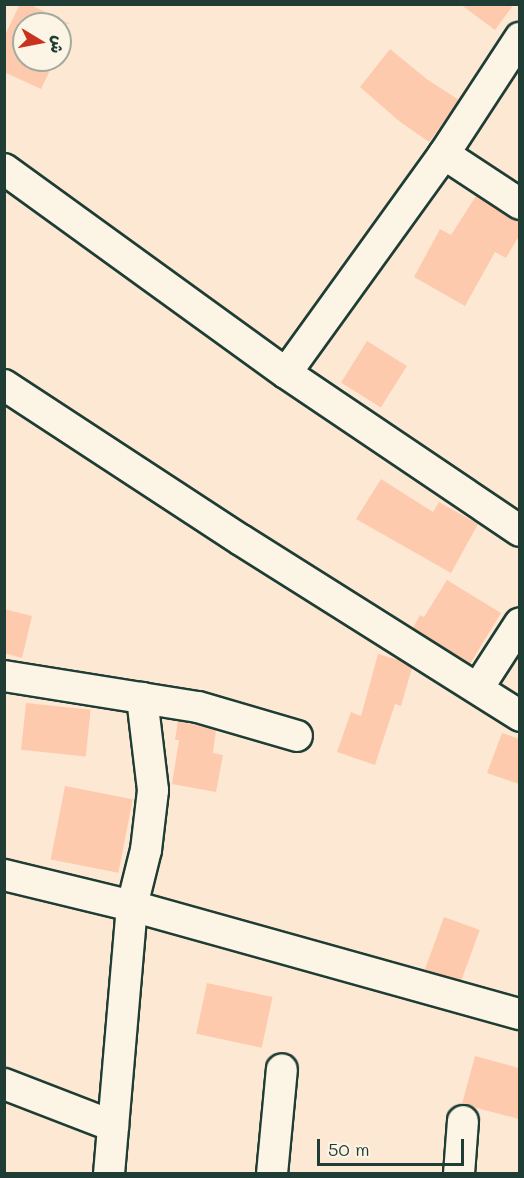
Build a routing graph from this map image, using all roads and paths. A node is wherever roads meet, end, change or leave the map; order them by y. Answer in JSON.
{"nodes":[{"id":1,"x":519,"y":38,"type":"edge"},
{"id":2,"x":444,"y":154,"type":"junction"},
{"id":3,"x":4,"y":169,"type":"edge"},
{"id":4,"x":519,"y":204,"type":"edge"},
{"id":5,"x":286,"y":373,"type":"junction"},
{"id":6,"x":4,"y":385,"type":"edge"},
{"id":7,"x":519,"y":531,"type":"edge"},
{"id":8,"x":519,"y":623,"type":"edge"},
{"id":9,"x":4,"y":676,"type":"edge"},
{"id":10,"x":478,"y":688,"type":"junction"},
{"id":11,"x":142,"y":698,"type":"junction"},
{"id":12,"x":519,"y":716,"type":"edge"},
{"id":13,"x":297,"y":736,"type":"dead end"},
{"id":14,"x":4,"y":875,"type":"edge"},
{"id":15,"x":132,"y":906,"type":"junction"},
{"id":16,"x":519,"y":1014,"type":"edge"},
{"id":17,"x":282,"y":1069,"type":"dead end"},
{"id":18,"x":4,"y":1084,"type":"edge"},
{"id":19,"x":463,"y":1121,"type":"dead end"},
{"id":20,"x":113,"y":1125,"type":"junction"},
{"id":21,"x":109,"y":1173,"type":"edge"},
{"id":22,"x":272,"y":1173,"type":"edge"},
{"id":23,"x":459,"y":1173,"type":"edge"}],
"edges":[{"from":1,"to":2,"type":"street"},
{"from":2,"to":4,"type":"street"},
{"from":2,"to":5,"type":"street"},
{"from":3,"to":5,"type":"street"},
{"from":5,"to":7,"type":"street"},
{"from":6,"to":10,"type":"street"},
{"from":8,"to":10,"type":"street"},
{"from":9,"to":11,"type":"street"},
{"from":10,"to":12,"type":"street"},
{"from":11,"to":13,"type":"street"},
{"from":11,"to":15,"type":"street"},
{"from":14,"to":15,"type":"street"},
{"from":15,"to":16,"type":"street"},
{"from":15,"to":20,"type":"street"},
{"from":17,"to":22,"type":"street"},
{"from":18,"to":20,"type":"street"},
{"from":19,"to":23,"type":"street"},
{"from":20,"to":21,"type":"street"}]}
